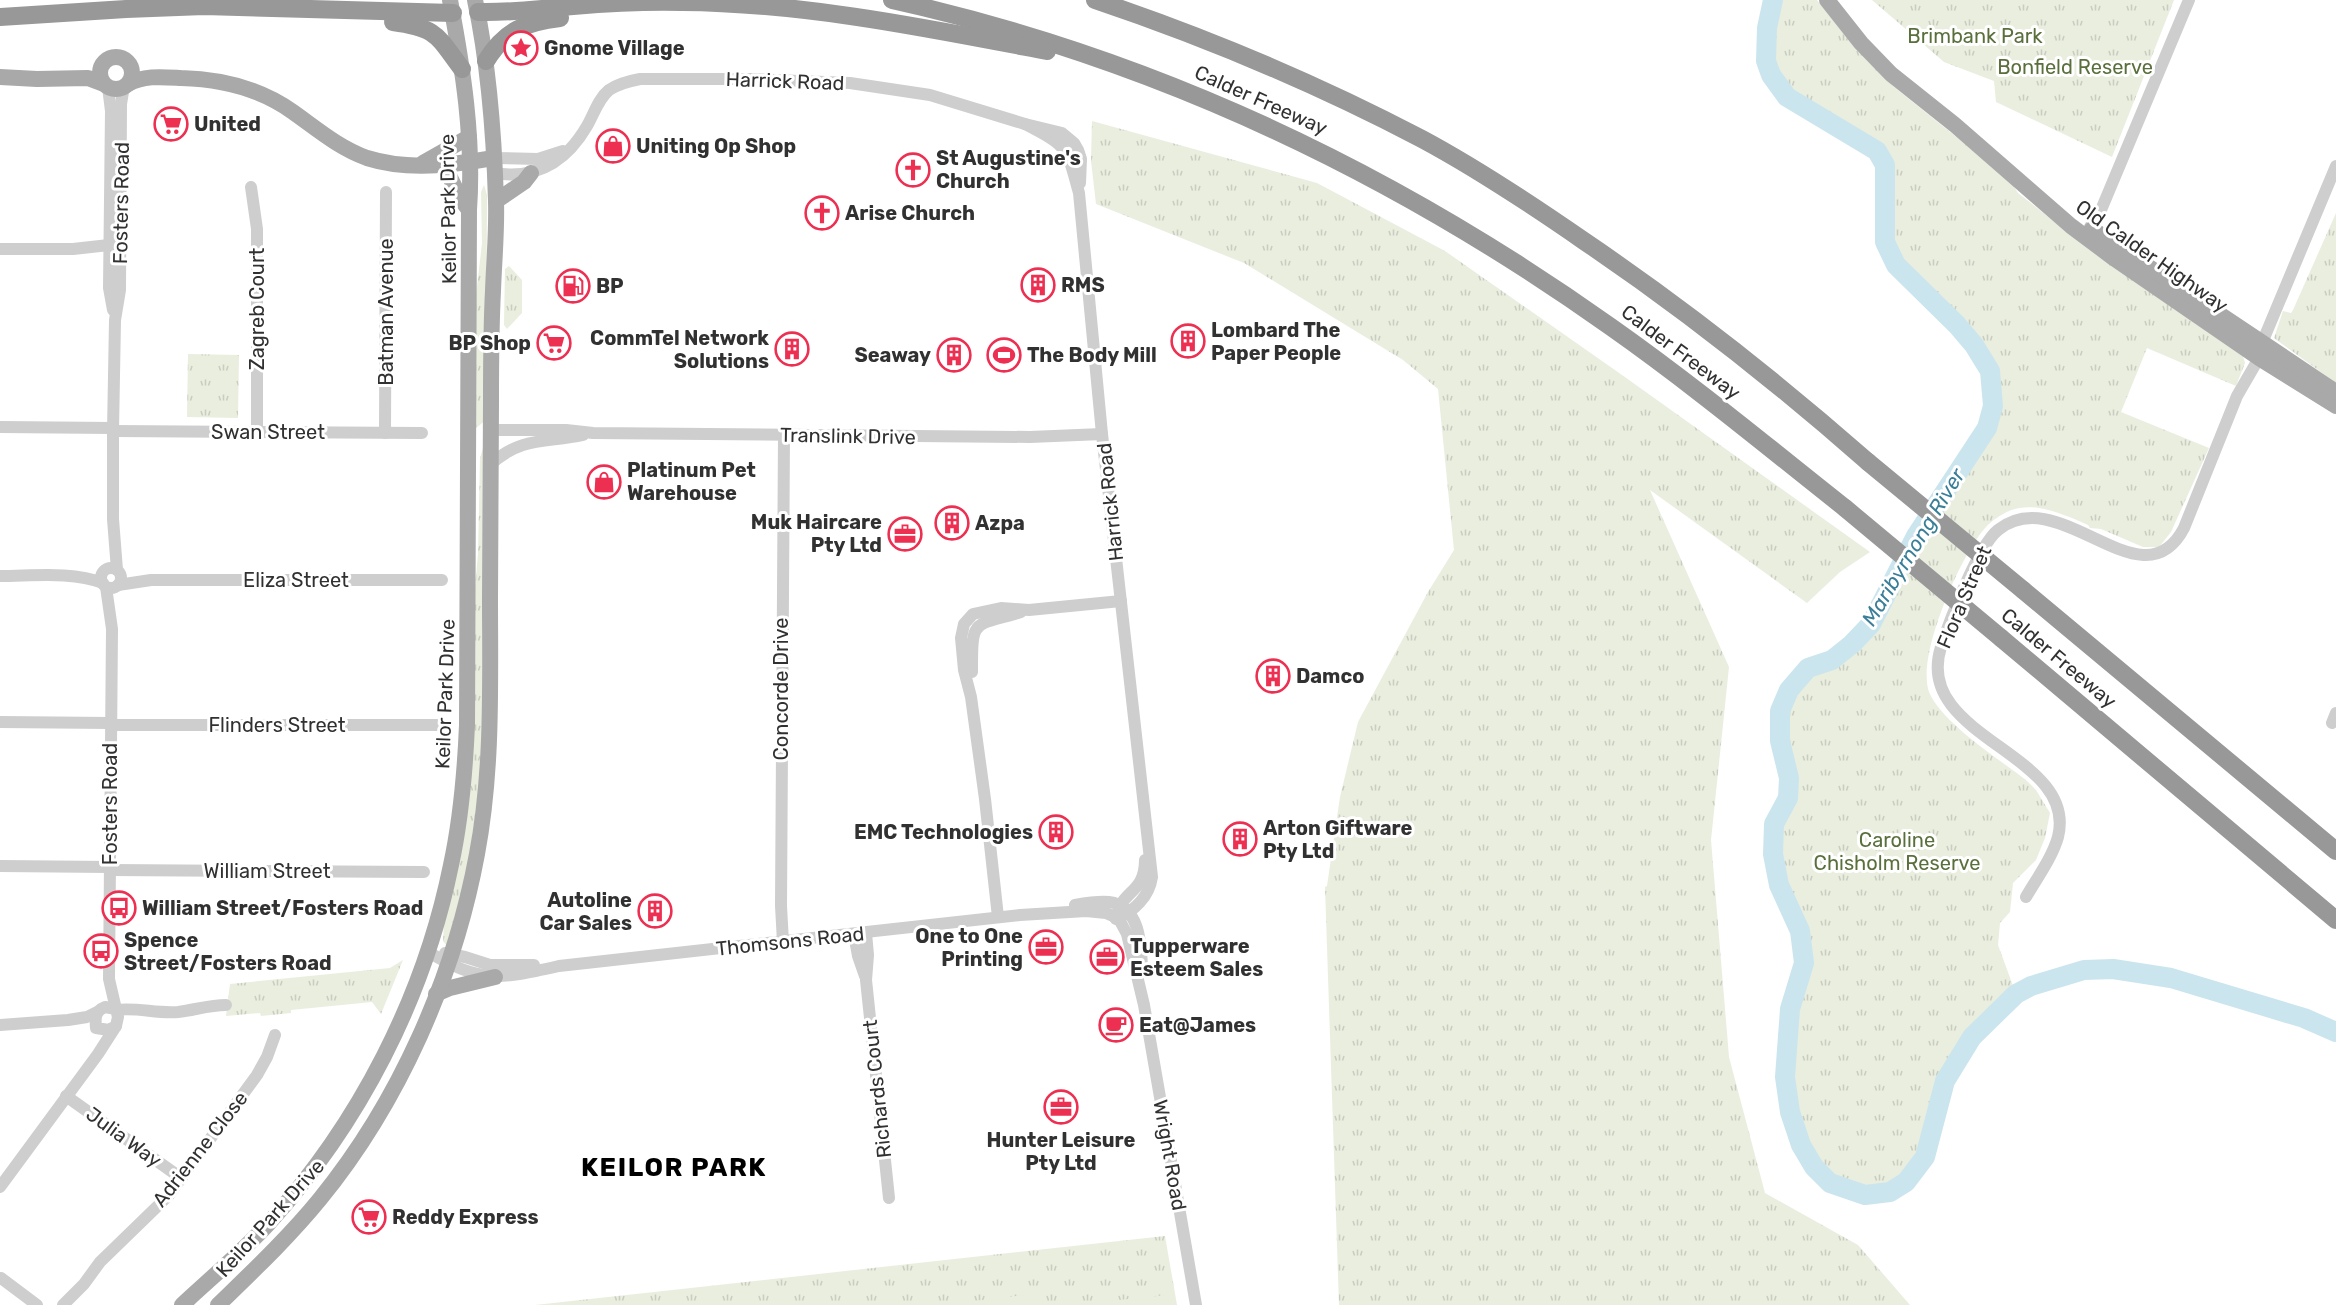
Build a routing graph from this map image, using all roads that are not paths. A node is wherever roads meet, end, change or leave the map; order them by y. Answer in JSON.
{"nodes":[{"id":1,"x":892,"y":0,"type":"edge"},
{"id":2,"x":1095,"y":0,"type":"edge"},
{"id":3,"x":1132,"y":0,"type":"edge"},
{"id":4,"x":1827,"y":0,"type":"edge"},
{"id":5,"x":2189,"y":0,"type":"edge"},
{"id":6,"x":738,"y":5,"type":"junction"},
{"id":7,"x":477,"y":6,"type":"edge"},
{"id":8,"x":451,"y":7,"type":"edge"},
{"id":9,"x":304,"y":9,"type":"junction"},
{"id":10,"x":0,"y":17,"type":"edge"},
{"id":11,"x":105,"y":60,"type":"junction"},
{"id":12,"x":128,"y":61,"type":"junction"},
{"id":13,"x":486,"y":61,"type":"junction"},
{"id":14,"x":462,"y":69,"type":"junction"},
{"id":15,"x":1145,"y":74,"type":"junction"},
{"id":16,"x":6,"y":77,"type":"edge"},
{"id":17,"x":169,"y":77,"type":"junction"},
{"id":18,"x":116,"y":85,"type":"junction"},
{"id":19,"x":469,"y":137,"type":"junction"},
{"id":20,"x":1424,"y":140,"type":"junction"},
{"id":21,"x":572,"y":146,"type":"junction"},
{"id":22,"x":419,"y":165,"type":"junction"},
{"id":23,"x":461,"y":165,"type":"junction"},
{"id":24,"x":2336,"y":165,"type":"edge"},
{"id":25,"x":494,"y":166,"type":"junction"},
{"id":26,"x":531,"y":173,"type":"junction"},
{"id":27,"x":251,"y":187,"type":"dead end"},
{"id":28,"x":386,"y":192,"type":"dead end"},
{"id":29,"x":496,"y":201,"type":"junction"},
{"id":30,"x":469,"y":210,"type":"junction"},
{"id":31,"x":2087,"y":231,"type":"junction"},
{"id":32,"x":0,"y":249,"type":"edge"},
{"id":33,"x":113,"y":249,"type":"junction"},
{"id":34,"x":2260,"y":350,"type":"junction"},
{"id":35,"x":2336,"y":392,"type":"edge"},
{"id":36,"x":2336,"y":406,"type":"edge"},
{"id":37,"x":0,"y":427,"type":"edge"},
{"id":38,"x":113,"y":430,"type":"junction"},
{"id":39,"x":469,"y":430,"type":"junction"},
{"id":40,"x":492,"y":430,"type":"junction"},
{"id":41,"x":257,"y":432,"type":"junction"},
{"id":42,"x":385,"y":433,"type":"junction"},
{"id":43,"x":422,"y":433,"type":"dead end"},
{"id":44,"x":593,"y":433,"type":"junction"},
{"id":45,"x":1102,"y":434,"type":"junction"},
{"id":46,"x":784,"y":435,"type":"junction"},
{"id":47,"x":491,"y":464,"type":"junction"},
{"id":48,"x":0,"y":576,"type":"edge"},
{"id":49,"x":111,"y":578,"type":"junction"},
{"id":50,"x":442,"y":580,"type":"dead end"},
{"id":51,"x":1120,"y":601,"type":"junction"},
{"id":52,"x":0,"y":722,"type":"edge"},
{"id":53,"x":111,"y":724,"type":"junction"},
{"id":54,"x":443,"y":725,"type":"dead end"},
{"id":55,"x":2336,"y":851,"type":"edge"},
{"id":56,"x":0,"y":866,"type":"edge"},
{"id":57,"x":110,"y":869,"type":"junction"},
{"id":58,"x":424,"y":872,"type":"dead end"},
{"id":59,"x":2026,"y":897,"type":"dead end"},
{"id":60,"x":1125,"y":909,"type":"junction"},
{"id":61,"x":1020,"y":915,"type":"junction"},
{"id":62,"x":998,"y":917,"type":"junction"},
{"id":63,"x":1116,"y":919,"type":"junction"},
{"id":64,"x":2336,"y":920,"type":"edge"},
{"id":65,"x":860,"y":934,"type":"junction"},
{"id":66,"x":783,"y":942,"type":"junction"},
{"id":67,"x":427,"y":951,"type":"junction"},
{"id":68,"x":450,"y":959,"type":"junction"},
{"id":69,"x":559,"y":966,"type":"junction"},
{"id":70,"x":495,"y":977,"type":"junction"},
{"id":71,"x":109,"y":979,"type":"junction"},
{"id":72,"x":436,"y":994,"type":"junction"},
{"id":73,"x":226,"y":1005,"type":"dead end"},
{"id":74,"x":1144,"y":1005,"type":"junction"},
{"id":75,"x":99,"y":1010,"type":"junction"},
{"id":76,"x":116,"y":1010,"type":"junction"},
{"id":77,"x":145,"y":1010,"type":"junction"},
{"id":78,"x":68,"y":1020,"type":"junction"},
{"id":79,"x":0,"y":1025,"type":"edge"},
{"id":80,"x":116,"y":1025,"type":"junction"},
{"id":81,"x":97,"y":1028,"type":"junction"},
{"id":82,"x":276,"y":1035,"type":"dead end"},
{"id":83,"x":91,"y":1061,"type":"junction"},
{"id":84,"x":66,"y":1096,"type":"junction"},
{"id":85,"x":181,"y":1178,"type":"junction"},
{"id":86,"x":301,"y":1184,"type":"junction"},
{"id":87,"x":0,"y":1187,"type":"edge"},
{"id":88,"x":889,"y":1198,"type":"dead end"},
{"id":89,"x":320,"y":1199,"type":"junction"},
{"id":90,"x":1,"y":1278,"type":"edge"},
{"id":91,"x":37,"y":1305,"type":"edge"},
{"id":92,"x":63,"y":1305,"type":"edge"},
{"id":93,"x":182,"y":1305,"type":"edge"},
{"id":94,"x":218,"y":1305,"type":"edge"},
{"id":95,"x":1196,"y":1305,"type":"edge"}],
"edges":[{"from":1,"to":15,"type":"highway","name":"Calder Freeway"},
{"from":2,"to":20,"type":"highway","name":"Calder Freeway"},
{"from":3,"to":20,"type":"highway"},
{"from":4,"to":31,"type":"main road","name":"Old Calder Highway"},
{"from":5,"to":31,"type":"street"},
{"from":6,"to":7,"type":"highway"},
{"from":6,"to":13,"type":"highway"},
{"from":6,"to":15,"type":"highway"},
{"from":7,"to":8,"type":"main road"},
{"from":7,"to":13,"type":"main road","name":"Keilor Park Drive"},
{"from":8,"to":9,"type":"highway"},
{"from":8,"to":14,"type":"main road","name":"Keilor Park Drive"},
{"from":9,"to":10,"type":"highway"},
{"from":9,"to":14,"type":"highway"},
{"from":11,"to":12,"type":"main road"},
{"from":11,"to":16,"type":"main road"},
{"from":11,"to":18,"type":"main road"},
{"from":12,"to":17,"type":"main road"},
{"from":12,"to":18,"type":"main road"},
{"from":13,"to":25,"type":"main road","name":"Keilor Park Drive"},
{"from":14,"to":19,"type":"main road","name":"Keilor Park Drive"},
{"from":15,"to":64,"type":"highway","name":"Calder Freeway","bridge":true},
{"from":16,"to":18,"type":"main road"},
{"from":17,"to":18,"type":"main road"},
{"from":17,"to":22,"type":"main road"},
{"from":18,"to":33,"type":"street","name":"Fosters Road"},
{"from":19,"to":22,"type":"main road"},
{"from":19,"to":23,"type":"main road","name":"Keilor Park Drive"},
{"from":20,"to":55,"type":"highway","name":"Calder Freeway","bridge":true},
{"from":21,"to":25,"type":"street"},
{"from":21,"to":26,"type":"street","name":"Harrick Road"},
{"from":21,"to":45,"type":"street","name":"Harrick Road"},
{"from":22,"to":23,"type":"main road"},
{"from":23,"to":25,"type":"main road"},
{"from":23,"to":30,"type":"main road","name":"Keilor Park Drive"},
{"from":23,"to":30,"type":"main road"},
{"from":24,"to":34,"type":"street","name":"Flora Street"},
{"from":25,"to":26,"type":"street","name":"Harrick Road"},
{"from":25,"to":29,"type":"main road","name":"Keilor Park Drive"},
{"from":26,"to":29,"type":"main road"},
{"from":27,"to":41,"type":"street","name":"Zagreb Court"},
{"from":28,"to":42,"type":"street","name":"Batman Avenue"},
{"from":29,"to":40,"type":"main road","name":"Keilor Park Drive"},
{"from":30,"to":39,"type":"main road","name":"Keilor Park Drive"},
{"from":31,"to":34,"type":"main road","name":"Old Calder Highway"},
{"from":32,"to":33,"type":"street"},
{"from":33,"to":38,"type":"street","name":"Fosters Road"},
{"from":34,"to":35,"type":"main road","name":"Old Calder Highway"},
{"from":34,"to":36,"type":"main road","name":"Old Calder Highway"},
{"from":34,"to":59,"type":"street","name":"Flora Street"},
{"from":37,"to":38,"type":"street","name":"Swan Street"},
{"from":38,"to":41,"type":"street","name":"Swan Street"},
{"from":38,"to":49,"type":"street","name":"Fosters Road"},
{"from":39,"to":40,"type":"main road"},
{"from":39,"to":67,"type":"main road","name":"Keilor Park Drive"},
{"from":40,"to":44,"type":"street","name":"Translink Drive"},
{"from":40,"to":47,"type":"main road","name":"Keilor Park Drive"},
{"from":41,"to":42,"type":"street","name":"Swan Street"},
{"from":42,"to":43,"type":"street","name":"Swan Street"},
{"from":44,"to":46,"type":"street","name":"Translink Drive"},
{"from":44,"to":47,"type":"street","name":"Translink Drive"},
{"from":45,"to":46,"type":"street","name":"Translink Drive"},
{"from":45,"to":51,"type":"street","name":"Harrick Road"},
{"from":46,"to":66,"type":"street","name":"Concorde Drive"},
{"from":47,"to":68,"type":"main road","name":"Keilor Park Drive"},
{"from":48,"to":49,"type":"street","name":"Eliza Street"},
{"from":49,"to":50,"type":"street","name":"Eliza Street"},
{"from":49,"to":53,"type":"street","name":"Fosters Road"},
{"from":51,"to":60,"type":"street","name":"Harrick Road"},
{"from":51,"to":62,"type":"street"},
{"from":52,"to":53,"type":"street","name":"Flinders Street"},
{"from":53,"to":54,"type":"street","name":"Flinders Street"},
{"from":53,"to":57,"type":"street","name":"Fosters Road"},
{"from":56,"to":57,"type":"street","name":"William Street"},
{"from":57,"to":58,"type":"street","name":"William Street"},
{"from":57,"to":71,"type":"street","name":"Fosters Road"},
{"from":60,"to":61,"type":"street","name":"Thomsons Road"},
{"from":60,"to":63,"type":"street","name":"Harrick Road"},
{"from":60,"to":74,"type":"street","name":"Wright Road"},
{"from":61,"to":62,"type":"street","name":"Thomsons Road"},
{"from":61,"to":63,"type":"street","name":"Thomsons Road"},
{"from":62,"to":65,"type":"street","name":"Thomsons Road"},
{"from":63,"to":74,"type":"street","name":"Wright Road"},
{"from":65,"to":66,"type":"street","name":"Thomsons Road"},
{"from":65,"to":88,"type":"street","name":"Richards Court"},
{"from":66,"to":69,"type":"street","name":"Thomsons Road"},
{"from":67,"to":68,"type":"street","name":"Thomsons Road"},
{"from":67,"to":86,"type":"main road","name":"Keilor Park Drive"},
{"from":68,"to":69,"type":"street","name":"Thomsons Road"},
{"from":68,"to":70,"type":"street","name":"Thomsons Road"},
{"from":68,"to":72,"type":"main road","name":"Keilor Park Drive"},
{"from":69,"to":70,"type":"street","name":"Thomsons Road"},
{"from":70,"to":72,"type":"main road"},
{"from":71,"to":75,"type":"street","name":"Fosters Road"},
{"from":71,"to":76,"type":"street","name":"Fosters Road"},
{"from":72,"to":89,"type":"main road","name":"Keilor Park Drive"},
{"from":73,"to":77,"type":"street"},
{"from":74,"to":95,"type":"street","name":"Wright Road"},
{"from":75,"to":76,"type":"street"},
{"from":75,"to":78,"type":"street"},
{"from":75,"to":81,"type":"street"},
{"from":76,"to":77,"type":"street"},
{"from":76,"to":80,"type":"street"},
{"from":77,"to":80,"type":"street"},
{"from":78,"to":79,"type":"street"},
{"from":78,"to":81,"type":"street"},
{"from":80,"to":81,"type":"street"},
{"from":80,"to":83,"type":"street"},
{"from":81,"to":83,"type":"street"},
{"from":82,"to":85,"type":"street","name":"Adrienne Close"},
{"from":83,"to":84,"type":"street"},
{"from":84,"to":85,"type":"street","name":"Julia Way"},
{"from":84,"to":87,"type":"street"},
{"from":85,"to":92,"type":"street","name":"Adrienne Close"},
{"from":86,"to":89,"type":"main road"},
{"from":86,"to":93,"type":"main road","name":"Keilor Park Drive"},
{"from":89,"to":94,"type":"main road","name":"Keilor Park Drive"},
{"from":90,"to":91,"type":"street"}]}
